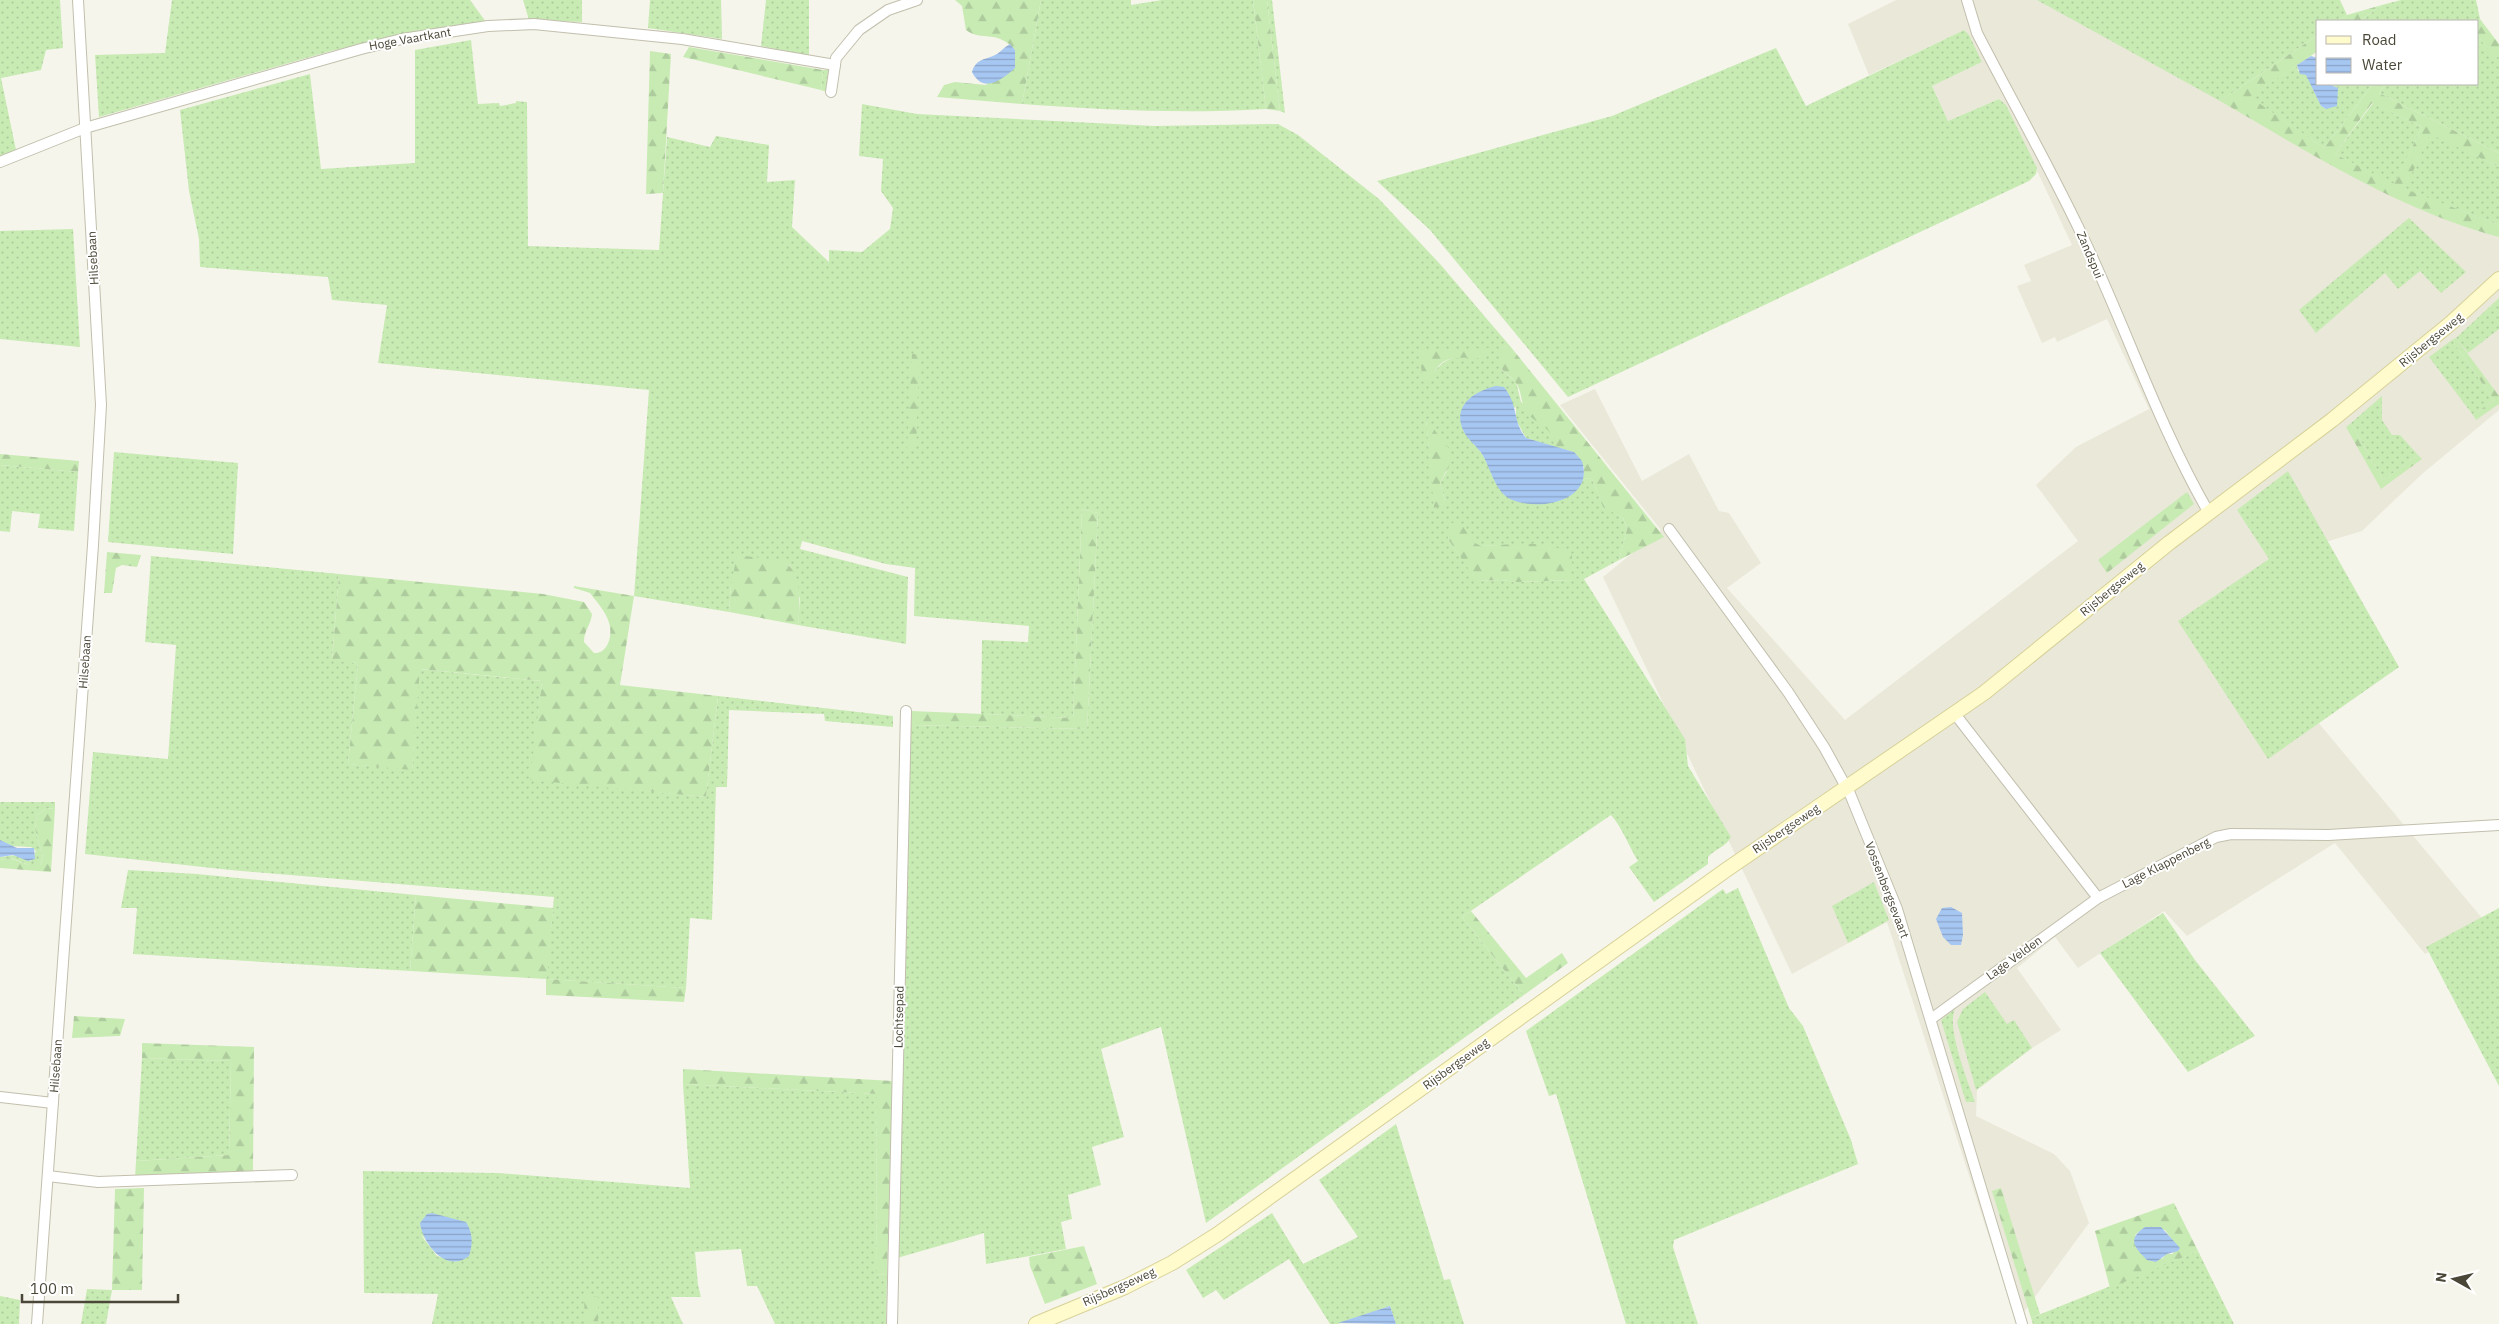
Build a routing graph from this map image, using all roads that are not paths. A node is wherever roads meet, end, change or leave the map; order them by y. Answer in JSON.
{"nodes":[{"id":1,"x":78,"y":0,"type":"edge"},
{"id":2,"x":917,"y":0,"type":"edge"},
{"id":3,"x":1966,"y":0,"type":"edge"},
{"id":4,"x":834,"y":65,"type":"junction"},
{"id":5,"x":831,"y":92,"type":"dead end"},
{"id":6,"x":85,"y":128,"type":"junction"},
{"id":7,"x":0,"y":162,"type":"edge"},
{"id":8,"x":2499,"y":279,"type":"edge"},
{"id":9,"x":2209,"y":513,"type":"junction"},
{"id":10,"x":1669,"y":529,"type":"dead end"},
{"id":11,"x":906,"y":711,"type":"dead end"},
{"id":12,"x":1955,"y":714,"type":"junction"},
{"id":13,"x":1846,"y":788,"type":"junction"},
{"id":14,"x":2499,"y":825,"type":"edge"},
{"id":15,"x":2098,"y":898,"type":"junction"},
{"id":16,"x":1931,"y":1019,"type":"junction"},
{"id":17,"x":0,"y":1097,"type":"edge"},
{"id":18,"x":53,"y":1103,"type":"junction"},
{"id":19,"x":292,"y":1175,"type":"dead end"},
{"id":20,"x":48,"y":1176,"type":"junction"},
{"id":21,"x":37,"y":1324,"type":"edge"},
{"id":22,"x":892,"y":1324,"type":"edge"},
{"id":23,"x":1036,"y":1324,"type":"edge"},
{"id":24,"x":2022,"y":1324,"type":"edge"}],
"edges":[{"from":1,"to":6,"type":"street","name":"Hilsebaan"},
{"from":2,"to":4,"type":"street"},
{"from":3,"to":9,"type":"street","name":"Zandspui"},
{"from":4,"to":5,"type":"street"},
{"from":4,"to":6,"type":"street","name":"Hoge Vaartkant"},
{"from":6,"to":7,"type":"street","name":"Hoge Vaartkant"},
{"from":6,"to":18,"type":"street","name":"Hilsebaan"},
{"from":8,"to":9,"type":"main road","name":"Rijsbergseweg"},
{"from":9,"to":12,"type":"main road","name":"Rijsbergseweg"},
{"from":10,"to":13,"type":"street","name":"Vossenbergsevaart"},
{"from":11,"to":22,"type":"street","name":"Lochtsepad"},
{"from":12,"to":13,"type":"main road","name":"Rijsbergseweg"},
{"from":12,"to":15,"type":"street"},
{"from":13,"to":16,"type":"street","name":"Vossenbergsevaart"},
{"from":13,"to":23,"type":"main road","name":"Rijsbergseweg"},
{"from":14,"to":15,"type":"street","name":"Lage Klappenberg"},
{"from":15,"to":16,"type":"street","name":"Lage Velden"},
{"from":16,"to":24,"type":"street","name":"Vossenbergsevaart"},
{"from":17,"to":18,"type":"street"},
{"from":18,"to":20,"type":"street","name":"Hilsebaan"},
{"from":19,"to":20,"type":"street"},
{"from":20,"to":21,"type":"street","name":"Hilsebaan"}]}
